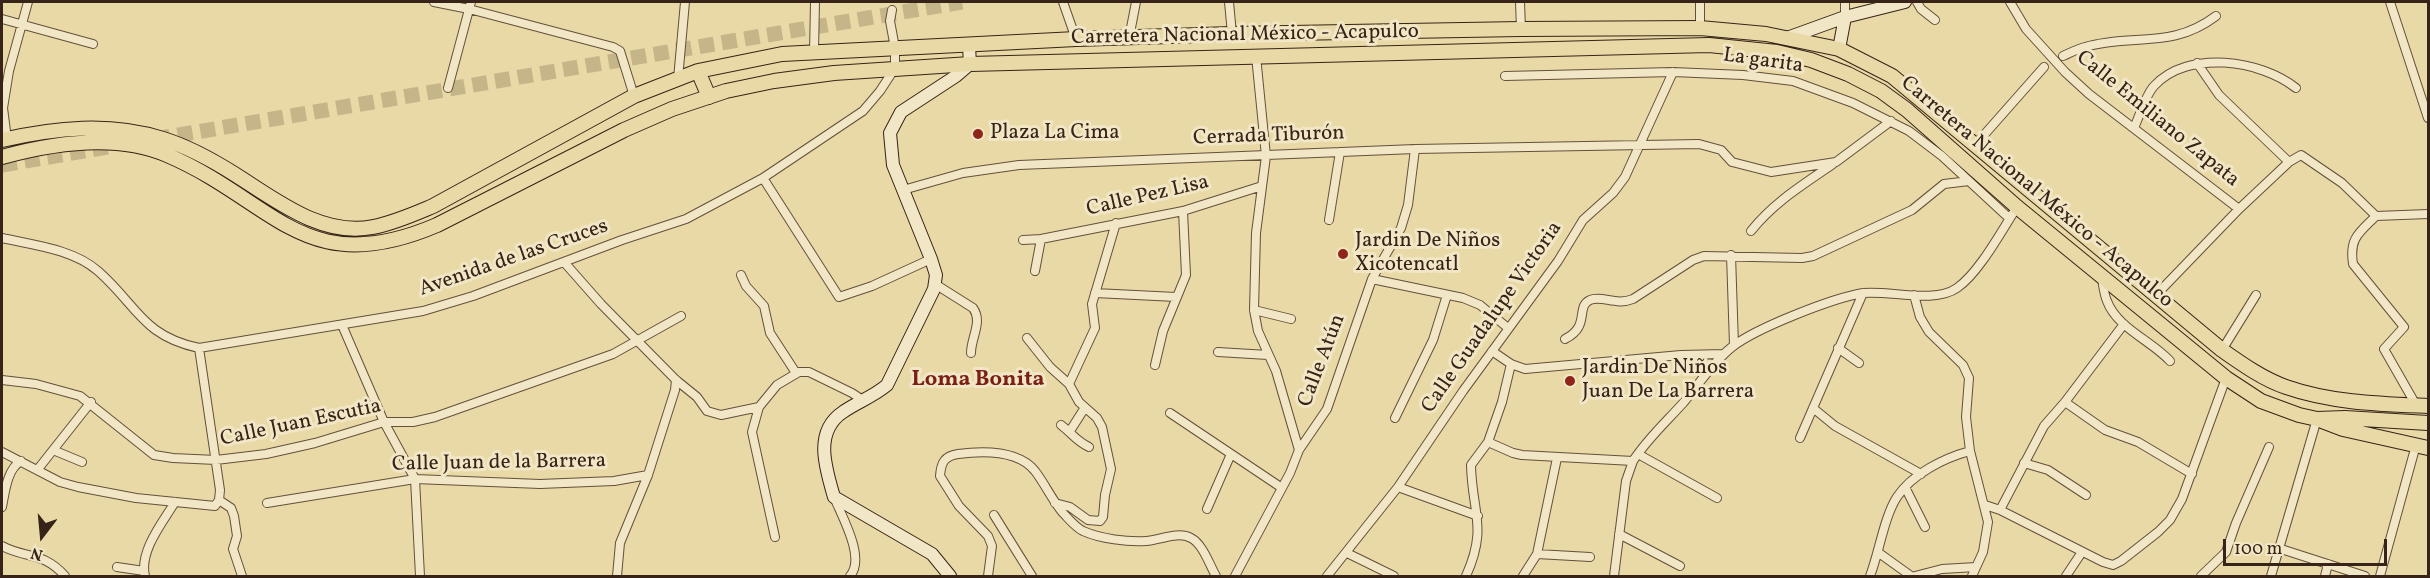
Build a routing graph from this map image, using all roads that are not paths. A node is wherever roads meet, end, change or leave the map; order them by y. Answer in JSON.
{"nodes":[{"id":1,"x":28,"y":2,"type":"edge"},
{"id":2,"x":434,"y":2,"type":"edge"},
{"id":3,"x":686,"y":2,"type":"edge"},
{"id":4,"x":815,"y":2,"type":"edge"},
{"id":5,"x":1063,"y":2,"type":"edge"},
{"id":6,"x":1136,"y":2,"type":"edge"},
{"id":7,"x":1229,"y":2,"type":"edge"},
{"id":8,"x":1520,"y":2,"type":"edge"},
{"id":9,"x":1700,"y":2,"type":"edge"},
{"id":10,"x":1845,"y":2,"type":"edge"},
{"id":11,"x":1905,"y":2,"type":"edge"},
{"id":12,"x":1917,"y":2,"type":"edge"},
{"id":13,"x":2010,"y":2,"type":"edge"},
{"id":14,"x":2390,"y":2,"type":"edge"},
{"id":15,"x":470,"y":5,"type":"edge"},
{"id":16,"x":892,"y":10,"type":"dead end"},
{"id":17,"x":2216,"y":16,"type":"dead end"},
{"id":18,"x":1845,"y":17,"type":"junction"},
{"id":19,"x":2,"y":19,"type":"edge"},
{"id":20,"x":1935,"y":20,"type":"dead end"},
{"id":21,"x":22,"y":23,"type":"junction"},
{"id":22,"x":1521,"y":28,"type":"junction"},
{"id":23,"x":1700,"y":28,"type":"junction"},
{"id":24,"x":1232,"y":34,"type":"junction"},
{"id":25,"x":1130,"y":38,"type":"junction"},
{"id":26,"x":1787,"y":38,"type":"junction"},
{"id":27,"x":1076,"y":39,"type":"junction"},
{"id":28,"x":93,"y":44,"type":"dead end"},
{"id":29,"x":969,"y":46,"type":"junction"},
{"id":30,"x":895,"y":48,"type":"junction"},
{"id":31,"x":1839,"y":50,"type":"junction"},
{"id":32,"x":814,"y":52,"type":"junction"},
{"id":33,"x":1256,"y":56,"type":"junction"},
{"id":34,"x":2063,"y":56,"type":"dead end"},
{"id":35,"x":2197,"y":63,"type":"junction"},
{"id":36,"x":970,"y":64,"type":"junction"},
{"id":37,"x":2044,"y":67,"type":"dead end"},
{"id":38,"x":895,"y":69,"type":"junction"},
{"id":39,"x":698,"y":71,"type":"junction"},
{"id":40,"x":1673,"y":72,"type":"junction"},
{"id":41,"x":1505,"y":76,"type":"dead end"},
{"id":42,"x":678,"y":79,"type":"junction"},
{"id":43,"x":448,"y":88,"type":"dead end"},
{"id":44,"x":2296,"y":88,"type":"dead end"},
{"id":45,"x":633,"y":96,"type":"junction"},
{"id":46,"x":709,"y":97,"type":"junction"},
{"id":47,"x":2428,"y":116,"type":"edge"},
{"id":48,"x":1891,"y":121,"type":"junction"},
{"id":49,"x":2134,"y":128,"type":"junction"},
{"id":50,"x":4,"y":140,"type":"edge"},
{"id":51,"x":1976,"y":144,"type":"junction"},
{"id":52,"x":1639,"y":145,"type":"junction"},
{"id":53,"x":1415,"y":148,"type":"junction"},
{"id":54,"x":1340,"y":152,"type":"junction"},
{"id":55,"x":1266,"y":156,"type":"junction"},
{"id":56,"x":2,"y":157,"type":"edge"},
{"id":57,"x":1836,"y":162,"type":"junction"},
{"id":58,"x":2289,"y":162,"type":"junction"},
{"id":59,"x":763,"y":177,"type":"junction"},
{"id":60,"x":1969,"y":181,"type":"junction"},
{"id":61,"x":1262,"y":186,"type":"junction"},
{"id":62,"x":903,"y":190,"type":"junction"},
{"id":63,"x":2239,"y":209,"type":"junction"},
{"id":64,"x":1183,"y":211,"type":"junction"},
{"id":65,"x":2013,"y":212,"type":"junction"},
{"id":66,"x":2428,"y":214,"type":"edge"},
{"id":67,"x":2376,"y":216,"type":"junction"},
{"id":68,"x":1329,"y":220,"type":"dead end"},
{"id":69,"x":1116,"y":223,"type":"junction"},
{"id":70,"x":1751,"y":231,"type":"dead end"},
{"id":71,"x":2,"y":238,"type":"edge"},
{"id":72,"x":1041,"y":239,"type":"junction"},
{"id":73,"x":1023,"y":240,"type":"dead end"},
{"id":74,"x":1731,"y":255,"type":"junction"},
{"id":75,"x":931,"y":259,"type":"junction"},
{"id":76,"x":564,"y":262,"type":"junction"},
{"id":77,"x":1035,"y":271,"type":"dead end"},
{"id":78,"x":2101,"y":274,"type":"junction"},
{"id":79,"x":741,"y":275,"type":"dead end"},
{"id":80,"x":1372,"y":279,"type":"junction"},
{"id":81,"x":935,"y":284,"type":"junction"},
{"id":82,"x":1095,"y":293,"type":"junction"},
{"id":83,"x":1863,"y":293,"type":"junction"},
{"id":84,"x":2157,"y":294,"type":"junction"},
{"id":85,"x":1447,"y":295,"type":"junction"},
{"id":86,"x":1914,"y":295,"type":"junction"},
{"id":87,"x":2256,"y":295,"type":"dead end"},
{"id":88,"x":1176,"y":297,"type":"junction"},
{"id":89,"x":1254,"y":310,"type":"junction"},
{"id":90,"x":681,"y":316,"type":"dead end"},
{"id":91,"x":1291,"y":319,"type":"dead end"},
{"id":92,"x":2124,"y":324,"type":"junction"},
{"id":93,"x":342,"y":325,"type":"junction"},
{"id":94,"x":1508,"y":328,"type":"junction"},
{"id":95,"x":1027,"y":338,"type":"dead end"},
{"id":96,"x":636,"y":339,"type":"junction"},
{"id":97,"x":1566,"y":339,"type":"dead end"},
{"id":98,"x":1734,"y":345,"type":"junction"},
{"id":99,"x":199,"y":348,"type":"junction"},
{"id":100,"x":1838,"y":348,"type":"junction"},
{"id":101,"x":2222,"y":350,"type":"junction"},
{"id":102,"x":1492,"y":351,"type":"junction"},
{"id":103,"x":1218,"y":352,"type":"dead end"},
{"id":104,"x":971,"y":353,"type":"dead end"},
{"id":105,"x":1723,"y":354,"type":"junction"},
{"id":106,"x":1268,"y":355,"type":"junction"},
{"id":107,"x":2170,"y":362,"type":"dead end"},
{"id":108,"x":1859,"y":363,"type":"dead end"},
{"id":109,"x":1511,"y":364,"type":"junction"},
{"id":110,"x":1155,"y":365,"type":"dead end"},
{"id":111,"x":796,"y":373,"type":"junction"},
{"id":112,"x":2226,"y":378,"type":"junction"},
{"id":113,"x":2,"y":380,"type":"edge"},
{"id":114,"x":676,"y":380,"type":"junction"},
{"id":115,"x":1069,"y":384,"type":"junction"},
{"id":116,"x":864,"y":401,"type":"junction"},
{"id":117,"x":91,"y":402,"type":"junction"},
{"id":118,"x":2065,"y":402,"type":"junction"},
{"id":119,"x":2422,"y":406,"type":"edge"},
{"id":120,"x":759,"y":407,"type":"junction"},
{"id":121,"x":1813,"y":408,"type":"junction"},
{"id":122,"x":1084,"y":409,"type":"junction"},
{"id":123,"x":1170,"y":413,"type":"dead end"},
{"id":124,"x":1395,"y":418,"type":"dead end"},
{"id":125,"x":2317,"y":419,"type":"junction"},
{"id":126,"x":384,"y":422,"type":"junction"},
{"id":127,"x":2428,"y":423,"type":"edge"},
{"id":128,"x":1061,"y":426,"type":"dead end"},
{"id":129,"x":1070,"y":432,"type":"junction"},
{"id":130,"x":1800,"y":438,"type":"dead end"},
{"id":131,"x":1488,"y":442,"type":"junction"},
{"id":132,"x":2422,"y":446,"type":"edge"},
{"id":133,"x":1089,"y":447,"type":"dead end"},
{"id":134,"x":2269,"y":447,"type":"dead end"},
{"id":135,"x":53,"y":450,"type":"junction"},
{"id":136,"x":1299,"y":450,"type":"junction"},
{"id":137,"x":1970,"y":451,"type":"junction"},
{"id":138,"x":2,"y":452,"type":"edge"},
{"id":139,"x":1231,"y":454,"type":"junction"},
{"id":140,"x":1635,"y":457,"type":"junction"},
{"id":141,"x":1557,"y":458,"type":"junction"},
{"id":142,"x":216,"y":460,"type":"junction"},
{"id":143,"x":21,"y":461,"type":"junction"},
{"id":144,"x":82,"y":462,"type":"dead end"},
{"id":145,"x":2024,"y":463,"type":"junction"},
{"id":146,"x":38,"y":469,"type":"junction"},
{"id":147,"x":1921,"y":474,"type":"junction"},
{"id":148,"x":2192,"y":474,"type":"junction"},
{"id":149,"x":648,"y":475,"type":"junction"},
{"id":150,"x":415,"y":479,"type":"junction"},
{"id":151,"x":1398,"y":487,"type":"junction"},
{"id":152,"x":1905,"y":487,"type":"junction"},
{"id":153,"x":1282,"y":489,"type":"junction"},
{"id":154,"x":2086,"y":495,"type":"dead end"},
{"id":155,"x":834,"y":498,"type":"junction"},
{"id":156,"x":1717,"y":498,"type":"dead end"},
{"id":157,"x":175,"y":502,"type":"junction"},
{"id":158,"x":217,"y":503,"type":"junction"},
{"id":159,"x":267,"y":503,"type":"dead end"},
{"id":160,"x":1055,"y":503,"type":"junction"},
{"id":161,"x":1985,"y":506,"type":"junction"},
{"id":162,"x":2,"y":507,"type":"edge"},
{"id":163,"x":1207,"y":509,"type":"dead end"},
{"id":164,"x":2000,"y":510,"type":"junction"},
{"id":165,"x":994,"y":515,"type":"dead end"},
{"id":166,"x":1478,"y":516,"type":"junction"},
{"id":167,"x":1925,"y":527,"type":"dead end"},
{"id":168,"x":1618,"y":534,"type":"junction"},
{"id":169,"x":775,"y":537,"type":"dead end"},
{"id":170,"x":2,"y":546,"type":"edge"},
{"id":171,"x":2281,"y":549,"type":"junction"},
{"id":172,"x":2082,"y":552,"type":"junction"},
{"id":173,"x":1347,"y":553,"type":"junction"},
{"id":174,"x":1879,"y":553,"type":"junction"},
{"id":175,"x":1537,"y":554,"type":"junction"},
{"id":176,"x":1590,"y":557,"type":"dead end"},
{"id":177,"x":2328,"y":564,"type":"junction"},
{"id":178,"x":1680,"y":566,"type":"dead end"},
{"id":179,"x":117,"y":567,"type":"dead end"},
{"id":180,"x":1976,"y":567,"type":"junction"},
{"id":181,"x":145,"y":574,"type":"edge"},
{"id":182,"x":1614,"y":574,"type":"edge"},
{"id":183,"x":65,"y":576,"type":"edge"},
{"id":184,"x":242,"y":576,"type":"edge"},
{"id":185,"x":420,"y":576,"type":"edge"},
{"id":186,"x":617,"y":576,"type":"edge"},
{"id":187,"x":850,"y":576,"type":"edge"},
{"id":188,"x":950,"y":576,"type":"edge"},
{"id":189,"x":988,"y":576,"type":"edge"},
{"id":190,"x":1032,"y":576,"type":"edge"},
{"id":191,"x":1216,"y":576,"type":"edge"},
{"id":192,"x":1235,"y":576,"type":"edge"},
{"id":193,"x":1327,"y":576,"type":"edge"},
{"id":194,"x":1394,"y":576,"type":"edge"},
{"id":195,"x":1466,"y":576,"type":"edge"},
{"id":196,"x":1523,"y":576,"type":"edge"},
{"id":197,"x":1624,"y":576,"type":"edge"},
{"id":198,"x":1870,"y":576,"type":"edge"},
{"id":199,"x":1913,"y":576,"type":"edge"},
{"id":200,"x":1972,"y":576,"type":"edge"},
{"id":201,"x":2066,"y":576,"type":"edge"},
{"id":202,"x":2201,"y":576,"type":"edge"},
{"id":203,"x":2271,"y":576,"type":"edge"},
{"id":204,"x":2325,"y":576,"type":"edge"},
{"id":205,"x":2365,"y":576,"type":"edge"},
{"id":206,"x":2380,"y":576,"type":"edge"}],
"edges":[{"from":1,"to":21,"type":"street"},
{"from":2,"to":15,"type":"street"},
{"from":3,"to":42,"type":"street"},
{"from":4,"to":32,"type":"street"},
{"from":5,"to":27,"type":"street"},
{"from":6,"to":25,"type":"street"},
{"from":7,"to":24,"type":"street"},
{"from":8,"to":22,"type":"street"},
{"from":9,"to":23,"type":"street"},
{"from":10,"to":18,"type":"street"},
{"from":11,"to":18,"type":"street"},
{"from":12,"to":20,"type":"street"},
{"from":13,"to":49,"type":"street","name":"Calle Emiliano Zapata"},
{"from":14,"to":47,"type":"street"},
{"from":15,"to":43,"type":"street"},
{"from":15,"to":45,"type":"street"},
{"from":16,"to":30,"type":"street"},
{"from":17,"to":34,"type":"street"},
{"from":18,"to":26,"type":"street"},
{"from":18,"to":31,"type":"street"},
{"from":19,"to":21,"type":"street"},
{"from":21,"to":28,"type":"street"},
{"from":21,"to":50,"type":"street"},
{"from":22,"to":23,"type":"main road","name":"Carretera Nacional México - Acapulco"},
{"from":22,"to":24,"type":"main road","name":"Carretera Nacional México - Acapulco"},
{"from":23,"to":26,"type":"main road","name":"Carretera Nacional México - Acapulco"},
{"from":24,"to":25,"type":"main road","name":"Carretera Nacional México - Acapulco"},
{"from":25,"to":27,"type":"main road","name":"Carretera Nacional México - Acapulco"},
{"from":26,"to":31,"type":"main road","name":"Carretera Nacional México - Acapulco"},
{"from":27,"to":29,"type":"main road","name":"Carretera Nacional México - Acapulco"},
{"from":29,"to":30,"type":"main road","name":"Carretera Nacional México - Acapulco"},
{"from":29,"to":36,"type":"street"},
{"from":30,"to":32,"type":"main road","name":"Carretera Nacional México - Acapulco"},
{"from":30,"to":38,"type":"street"},
{"from":31,"to":51,"type":"main road","name":"Carretera Nacional México - Acapulco"},
{"from":32,"to":39,"type":"main road","name":"Carretera Nacional México - Acapulco"},
{"from":33,"to":36,"type":"main road","name":"Carretera Nacional México - Acapulco"},
{"from":33,"to":55,"type":"street"},
{"from":33,"to":65,"type":"main road","name":"Carretera Nacional México - Acapulco"},
{"from":35,"to":44,"type":"street"},
{"from":35,"to":49,"type":"street"},
{"from":35,"to":58,"type":"street"},
{"from":36,"to":38,"type":"main road","name":"Carretera Nacional México - Acapulco"},
{"from":36,"to":62,"type":"street"},
{"from":37,"to":51,"type":"street"},
{"from":38,"to":46,"type":"main road","name":"Carretera Nacional México - Acapulco"},
{"from":38,"to":59,"type":"street","name":"Avenida de las Cruces"},
{"from":39,"to":42,"type":"main road","name":"Carretera Nacional México - Acapulco"},
{"from":39,"to":46,"type":"main road"},
{"from":40,"to":41,"type":"street","name":"La garita"},
{"from":40,"to":48,"type":"street","name":"La garita"},
{"from":40,"to":52,"type":"street","name":"Calle Guadalupe Victoria"},
{"from":42,"to":45,"type":"main road","name":"Carretera Nacional México - Acapulco"},
{"from":45,"to":50,"type":"main road","name":"Carretera Nacional México - Acapulco"},
{"from":46,"to":56,"type":"main road","name":"Carretera Nacional México - Acapulco"},
{"from":48,"to":57,"type":"street"},
{"from":48,"to":60,"type":"street","name":"La garita"},
{"from":49,"to":63,"type":"street","name":"Calle Emiliano Zapata"},
{"from":51,"to":84,"type":"main road","name":"Carretera Nacional México - Acapulco"},
{"from":52,"to":53,"type":"street","name":"Cerrada Tiburón"},
{"from":52,"to":57,"type":"street","name":"Cerrada Tiburón"},
{"from":52,"to":94,"type":"street","name":"Calle Guadalupe Victoria"},
{"from":53,"to":54,"type":"street","name":"Cerrada Tiburón"},
{"from":53,"to":80,"type":"street","name":"Calle Atún"},
{"from":54,"to":55,"type":"street","name":"Cerrada Tiburón"},
{"from":54,"to":68,"type":"street"},
{"from":55,"to":61,"type":"street"},
{"from":55,"to":62,"type":"street","name":"Cerrada Tiburón"},
{"from":57,"to":70,"type":"street"},
{"from":58,"to":63,"type":"street"},
{"from":58,"to":67,"type":"street"},
{"from":59,"to":75,"type":"street"},
{"from":59,"to":76,"type":"street","name":"Avenida de las Cruces"},
{"from":60,"to":65,"type":"street","name":"La garita"},
{"from":60,"to":74,"type":"street"},
{"from":61,"to":64,"type":"street","name":"Calle Pez Lisa"},
{"from":61,"to":89,"type":"street"},
{"from":62,"to":75,"type":"street"},
{"from":63,"to":84,"type":"street"},
{"from":64,"to":69,"type":"street","name":"Calle Pez Lisa"},
{"from":64,"to":88,"type":"street"},
{"from":65,"to":78,"type":"main road","name":"Carretera Nacional México - Acapulco"},
{"from":65,"to":86,"type":"street"},
{"from":66,"to":67,"type":"street"},
{"from":67,"to":119,"type":"street"},
{"from":69,"to":72,"type":"street","name":"Calle Pez Lisa"},
{"from":69,"to":82,"type":"street"},
{"from":71,"to":99,"type":"street","name":"Avenida de las Cruces"},
{"from":72,"to":73,"type":"street","name":"Calle Pez Lisa"},
{"from":72,"to":77,"type":"street"},
{"from":74,"to":97,"type":"street"},
{"from":74,"to":98,"type":"street"},
{"from":75,"to":81,"type":"street"},
{"from":76,"to":93,"type":"street","name":"Avenida de las Cruces"},
{"from":76,"to":96,"type":"street"},
{"from":78,"to":92,"type":"street"},
{"from":78,"to":112,"type":"main road","name":"Carretera Nacional México - Acapulco"},
{"from":79,"to":111,"type":"street"},
{"from":80,"to":85,"type":"street"},
{"from":80,"to":136,"type":"street","name":"Calle Atún"},
{"from":81,"to":104,"type":"street"},
{"from":81,"to":116,"type":"street"},
{"from":82,"to":88,"type":"street"},
{"from":82,"to":115,"type":"street"},
{"from":83,"to":86,"type":"street"},
{"from":83,"to":98,"type":"street"},
{"from":83,"to":100,"type":"street"},
{"from":84,"to":101,"type":"main road","name":"Carretera Nacional México - Acapulco"},
{"from":85,"to":94,"type":"street"},
{"from":85,"to":124,"type":"street"},
{"from":86,"to":137,"type":"street"},
{"from":87,"to":101,"type":"street"},
{"from":88,"to":110,"type":"street"},
{"from":89,"to":91,"type":"street"},
{"from":89,"to":106,"type":"street"},
{"from":90,"to":96,"type":"street","name":"Calle Juan Escutia"},
{"from":92,"to":107,"type":"street"},
{"from":92,"to":118,"type":"street"},
{"from":93,"to":99,"type":"street","name":"Avenida de las Cruces"},
{"from":93,"to":126,"type":"street"},
{"from":94,"to":102,"type":"street","name":"Calle Guadalupe Victoria"},
{"from":95,"to":115,"type":"street"},
{"from":96,"to":114,"type":"street"},
{"from":96,"to":126,"type":"street","name":"Calle Juan Escutia"},
{"from":98,"to":105,"type":"street"},
{"from":99,"to":142,"type":"street"},
{"from":100,"to":108,"type":"street"},
{"from":100,"to":121,"type":"street"},
{"from":101,"to":119,"type":"main road","name":"Carretera Nacional México - Acapulco"},
{"from":102,"to":109,"type":"street"},
{"from":102,"to":151,"type":"street","name":"Calle Guadalupe Victoria"},
{"from":103,"to":106,"type":"street"},
{"from":105,"to":109,"type":"street"},
{"from":105,"to":140,"type":"street"},
{"from":106,"to":136,"type":"street"},
{"from":109,"to":131,"type":"street"},
{"from":111,"to":116,"type":"street"},
{"from":111,"to":120,"type":"street"},
{"from":112,"to":125,"type":"main road","name":"Carretera Nacional México - Acapulco"},
{"from":112,"to":148,"type":"street"},
{"from":113,"to":117,"type":"street","name":"Calle Juan Escutia"},
{"from":114,"to":120,"type":"street"},
{"from":114,"to":149,"type":"street"},
{"from":115,"to":122,"type":"street"},
{"from":116,"to":155,"type":"street"},
{"from":117,"to":135,"type":"street"},
{"from":117,"to":142,"type":"street","name":"Calle Juan Escutia"},
{"from":118,"to":145,"type":"street"},
{"from":118,"to":148,"type":"street"},
{"from":120,"to":169,"type":"street"},
{"from":121,"to":130,"type":"street"},
{"from":121,"to":147,"type":"street"},
{"from":122,"to":129,"type":"street"},
{"from":122,"to":160,"type":"street"},
{"from":123,"to":139,"type":"street"},
{"from":125,"to":127,"type":"main road","name":"Carretera Nacional México - Acapulco"},
{"from":125,"to":132,"type":"main road"},
{"from":125,"to":171,"type":"street"},
{"from":126,"to":142,"type":"street","name":"Calle Juan Escutia"},
{"from":126,"to":150,"type":"street"},
{"from":128,"to":129,"type":"street"},
{"from":129,"to":133,"type":"street"},
{"from":131,"to":141,"type":"street"},
{"from":131,"to":166,"type":"street"},
{"from":132,"to":206,"type":"street"},
{"from":134,"to":202,"type":"street"},
{"from":135,"to":144,"type":"street"},
{"from":135,"to":146,"type":"street"},
{"from":136,"to":153,"type":"street","name":"Calle Atún"},
{"from":137,"to":147,"type":"street"},
{"from":137,"to":161,"type":"street"},
{"from":138,"to":143,"type":"street"},
{"from":139,"to":153,"type":"street"},
{"from":139,"to":163,"type":"street"},
{"from":140,"to":141,"type":"street"},
{"from":140,"to":156,"type":"street"},
{"from":140,"to":168,"type":"street"},
{"from":141,"to":175,"type":"street"},
{"from":142,"to":158,"type":"street"},
{"from":143,"to":146,"type":"street"},
{"from":143,"to":162,"type":"street"},
{"from":145,"to":154,"type":"street"},
{"from":145,"to":164,"type":"street"},
{"from":146,"to":157,"type":"street"},
{"from":147,"to":152,"type":"street"},
{"from":148,"to":172,"type":"street"},
{"from":149,"to":150,"type":"street","name":"Calle Juan de la Barrera"},
{"from":149,"to":186,"type":"street"},
{"from":150,"to":159,"type":"street","name":"Calle Juan de la Barrera"},
{"from":150,"to":185,"type":"street"},
{"from":151,"to":166,"type":"street"},
{"from":151,"to":173,"type":"street","name":"Calle Guadalupe Victoria"},
{"from":152,"to":167,"type":"street"},
{"from":152,"to":174,"type":"street"},
{"from":153,"to":192,"type":"street","name":"Calle Atún"},
{"from":155,"to":187,"type":"street"},
{"from":155,"to":188,"type":"street"},
{"from":157,"to":158,"type":"street"},
{"from":157,"to":181,"type":"street"},
{"from":158,"to":184,"type":"street"},
{"from":160,"to":189,"type":"street"},
{"from":160,"to":191,"type":"street"},
{"from":161,"to":164,"type":"street"},
{"from":161,"to":180,"type":"street"},
{"from":164,"to":172,"type":"street"},
{"from":165,"to":190,"type":"street"},
{"from":166,"to":195,"type":"street"},
{"from":168,"to":178,"type":"street"},
{"from":168,"to":182,"type":"street"},
{"from":170,"to":183,"type":"street"},
{"from":171,"to":177,"type":"street"},
{"from":171,"to":203,"type":"street"},
{"from":172,"to":201,"type":"street"},
{"from":173,"to":193,"type":"street","name":"Calle Guadalupe Victoria"},
{"from":173,"to":194,"type":"street"},
{"from":174,"to":198,"type":"street"},
{"from":174,"to":199,"type":"street"},
{"from":175,"to":176,"type":"street"},
{"from":175,"to":196,"type":"street"},
{"from":177,"to":204,"type":"street"},
{"from":177,"to":205,"type":"street"},
{"from":179,"to":181,"type":"street"},
{"from":180,"to":199,"type":"street"},
{"from":180,"to":200,"type":"street"},
{"from":182,"to":197,"type":"street"}]}
